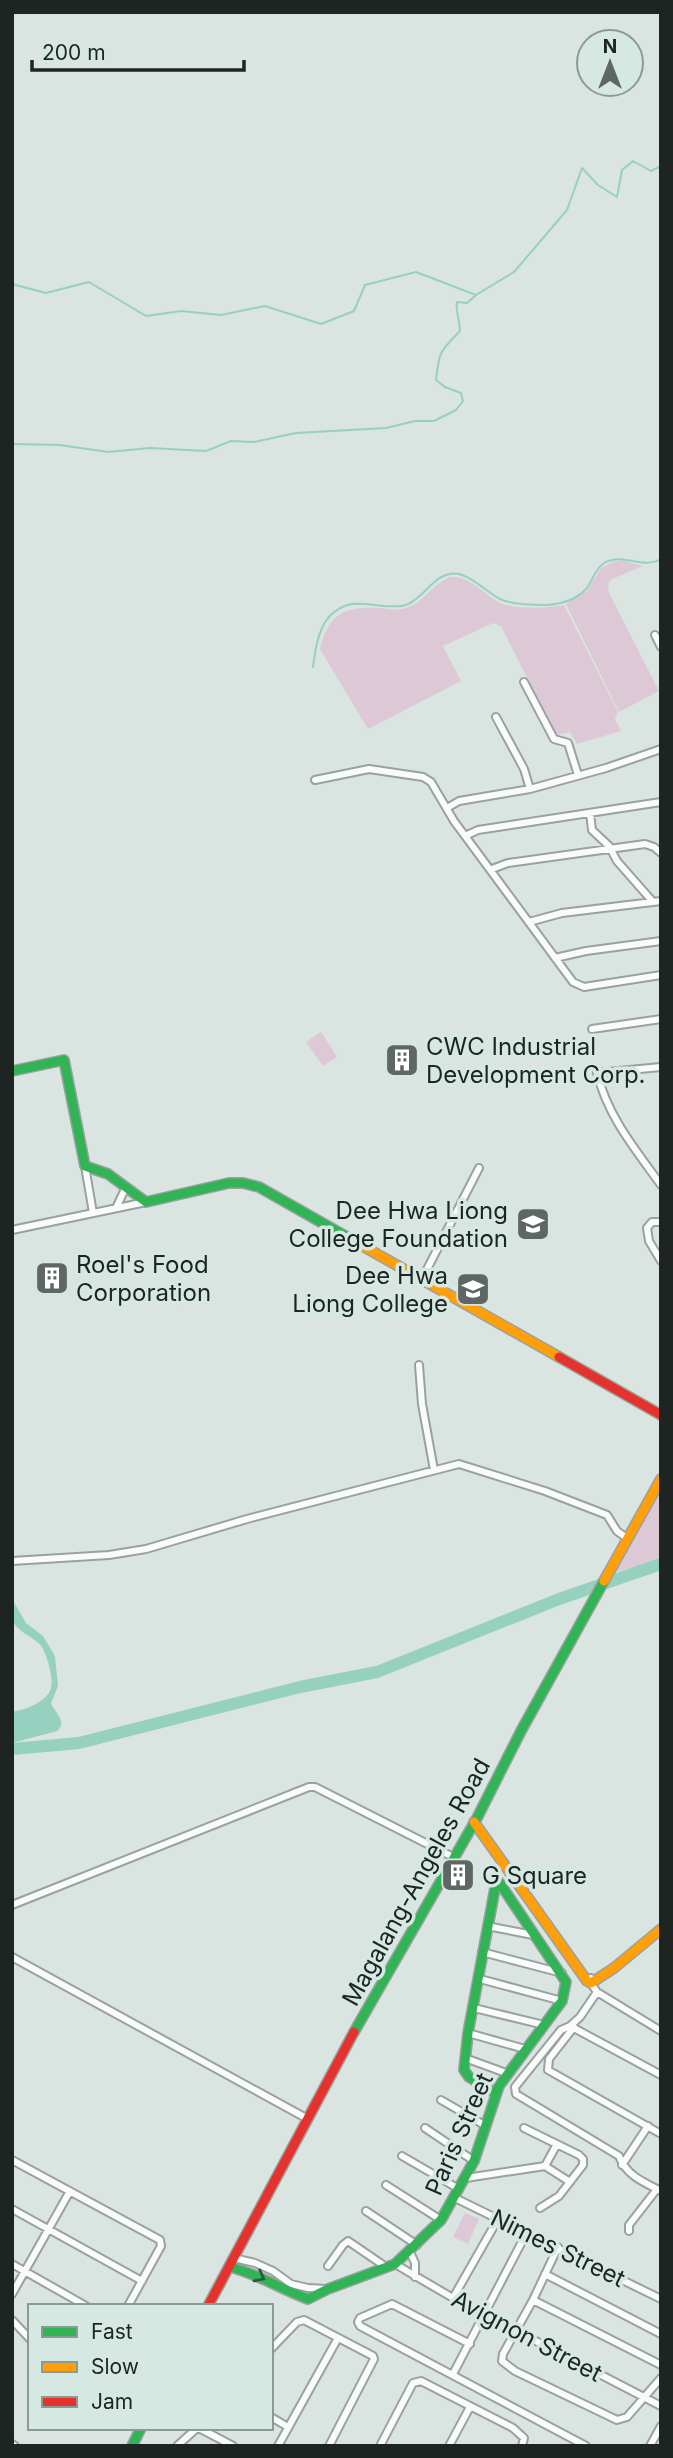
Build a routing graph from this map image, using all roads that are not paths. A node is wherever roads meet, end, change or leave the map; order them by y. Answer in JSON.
{"nodes":[{"id":1,"x":655,"y":635,"type":"dead end"},
{"id":2,"x":661,"y":647,"type":"edge"},
{"id":3,"x":524,"y":682,"type":"dead end"},
{"id":4,"x":496,"y":717,"type":"dead end"},
{"id":5,"x":661,"y":749,"type":"edge"},
{"id":6,"x":578,"y":775,"type":"junction"},
{"id":7,"x":315,"y":780,"type":"dead end"},
{"id":8,"x":530,"y":789,"type":"junction"},
{"id":9,"x":661,"y":802,"type":"edge"},
{"id":10,"x":447,"y":808,"type":"junction"},
{"id":11,"x":590,"y":813,"type":"junction"},
{"id":12,"x":465,"y":836,"type":"junction"},
{"id":13,"x":609,"y":850,"type":"junction"},
{"id":14,"x":661,"y":853,"type":"edge"},
{"id":15,"x":492,"y":869,"type":"junction"},
{"id":16,"x":657,"y":902,"type":"edge"},
{"id":17,"x":529,"y":922,"type":"junction"},
{"id":18,"x":661,"y":941,"type":"edge"},
{"id":19,"x":555,"y":958,"type":"junction"},
{"id":20,"x":661,"y":975,"type":"edge"},
{"id":21,"x":661,"y":1019,"type":"edge"},
{"id":22,"x":592,"y":1029,"type":"dead end"},
{"id":23,"x":661,"y":1067,"type":"edge"},
{"id":24,"x":12,"y":1071,"type":"edge"},
{"id":25,"x":85,"y":1166,"type":"junction"},
{"id":26,"x":479,"y":1168,"type":"dead end"},
{"id":27,"x":661,"y":1185,"type":"edge"},
{"id":28,"x":126,"y":1187,"type":"junction"},
{"id":29,"x":146,"y":1202,"type":"junction"},
{"id":30,"x":116,"y":1208,"type":"junction"},
{"id":31,"x":93,"y":1213,"type":"junction"},
{"id":32,"x":661,"y":1222,"type":"edge"},
{"id":33,"x":12,"y":1230,"type":"edge"},
{"id":34,"x":661,"y":1261,"type":"edge"},
{"id":35,"x":421,"y":1281,"type":"junction"},
{"id":36,"x":419,"y":1365,"type":"dead end"},
{"id":37,"x":661,"y":1415,"type":"edge"},
{"id":38,"x":434,"y":1470,"type":"junction"},
{"id":39,"x":661,"y":1479,"type":"edge"},
{"id":40,"x":628,"y":1539,"type":"junction"},
{"id":41,"x":12,"y":1561,"type":"edge"},
{"id":42,"x":475,"y":1820,"type":"junction"},
{"id":43,"x":453,"y":1857,"type":"junction"},
{"id":44,"x":12,"y":1905,"type":"edge"},
{"id":45,"x":487,"y":1926,"type":"junction"},
{"id":46,"x":661,"y":1929,"type":"edge"},
{"id":47,"x":533,"y":1935,"type":"junction"},
{"id":48,"x":482,"y":1952,"type":"junction"},
{"id":49,"x":12,"y":1956,"type":"edge"},
{"id":50,"x":562,"y":1973,"type":"junction"},
{"id":51,"x":480,"y":1979,"type":"junction"},
{"id":52,"x":594,"y":1979,"type":"junction"},
{"id":53,"x":597,"y":1992,"type":"junction"},
{"id":54,"x":562,"y":2001,"type":"junction"},
{"id":55,"x":474,"y":2008,"type":"junction"},
{"id":56,"x":544,"y":2025,"type":"junction"},
{"id":57,"x":572,"y":2027,"type":"junction"},
{"id":58,"x":661,"y":2031,"type":"edge"},
{"id":59,"x":468,"y":2033,"type":"junction"},
{"id":60,"x":525,"y":2049,"type":"junction"},
{"id":61,"x":465,"y":2058,"type":"junction"},
{"id":62,"x":506,"y":2073,"type":"junction"},
{"id":63,"x":661,"y":2075,"type":"edge"},
{"id":64,"x":496,"y":2094,"type":"junction"},
{"id":65,"x":441,"y":2101,"type":"dead end"},
{"id":66,"x":306,"y":2118,"type":"junction"},
{"id":67,"x":486,"y":2126,"type":"junction"},
{"id":68,"x":648,"y":2126,"type":"junction"},
{"id":69,"x":425,"y":2128,"type":"dead end"},
{"id":70,"x":524,"y":2129,"type":"dead end"},
{"id":71,"x":661,"y":2134,"type":"edge"},
{"id":72,"x":557,"y":2144,"type":"junction"},
{"id":73,"x":402,"y":2156,"type":"dead end"},
{"id":74,"x":12,"y":2160,"type":"edge"},
{"id":75,"x":474,"y":2161,"type":"junction"},
{"id":76,"x":622,"y":2165,"type":"junction"},
{"id":77,"x":545,"y":2166,"type":"junction"},
{"id":78,"x":466,"y":2178,"type":"junction"},
{"id":79,"x":570,"y":2182,"type":"junction"},
{"id":80,"x":386,"y":2185,"type":"dead end"},
{"id":81,"x":659,"y":2190,"type":"edge"},
{"id":82,"x":70,"y":2191,"type":"junction"},
{"id":83,"x":457,"y":2194,"type":"junction"},
{"id":84,"x":540,"y":2208,"type":"dead end"},
{"id":85,"x":12,"y":2209,"type":"edge"},
{"id":86,"x":366,"y":2211,"type":"dead end"},
{"id":87,"x":498,"y":2219,"type":"junction"},
{"id":88,"x":441,"y":2220,"type":"junction"},
{"id":89,"x":48,"y":2229,"type":"junction"},
{"id":90,"x":629,"y":2231,"type":"dead end"},
{"id":91,"x":527,"y":2232,"type":"junction"},
{"id":92,"x":558,"y":2247,"type":"junction"},
{"id":93,"x":414,"y":2249,"type":"junction"},
{"id":94,"x":232,"y":2262,"type":"junction"},
{"id":95,"x":12,"y":2264,"type":"edge"},
{"id":96,"x":328,"y":2266,"type":"dead end"},
{"id":97,"x":391,"y":2266,"type":"junction"},
{"id":98,"x":24,"y":2271,"type":"junction"},
{"id":99,"x":545,"y":2274,"type":"junction"},
{"id":100,"x":415,"y":2277,"type":"junction"},
{"id":101,"x":142,"y":2281,"type":"junction"},
{"id":102,"x":12,"y":2294,"type":"edge"},
{"id":103,"x":453,"y":2298,"type":"junction"},
{"id":104,"x":661,"y":2299,"type":"edge"},
{"id":105,"x":533,"y":2300,"type":"junction"},
{"id":106,"x":82,"y":2304,"type":"edge"},
{"id":107,"x":129,"y":2304,"type":"edge"},
{"id":108,"x":209,"y":2304,"type":"edge"},
{"id":109,"x":485,"y":2315,"type":"junction"},
{"id":110,"x":12,"y":2320,"type":"edge"},
{"id":111,"x":516,"y":2332,"type":"junction"},
{"id":112,"x":661,"y":2334,"type":"edge"},
{"id":113,"x":28,"y":2337,"type":"edge"},
{"id":114,"x":338,"y":2338,"type":"junction"},
{"id":115,"x":470,"y":2344,"type":"junction"},
{"id":116,"x":273,"y":2347,"type":"edge"},
{"id":117,"x":661,"y":2365,"type":"edge"},
{"id":118,"x":453,"y":2374,"type":"junction"},
{"id":119,"x":661,"y":2378,"type":"edge"},
{"id":120,"x":643,"y":2396,"type":"junction"},
{"id":121,"x":661,"y":2406,"type":"edge"},
{"id":122,"x":470,"y":2407,"type":"junction"},
{"id":123,"x":273,"y":2418,"type":"edge"},
{"id":124,"x":661,"y":2426,"type":"edge"},
{"id":125,"x":288,"y":2427,"type":"junction"},
{"id":126,"x":140,"y":2430,"type":"edge"},
{"id":127,"x":196,"y":2430,"type":"edge"},
{"id":128,"x":202,"y":2430,"type":"edge"},
{"id":129,"x":132,"y":2446,"type":"edge"},
{"id":130,"x":177,"y":2446,"type":"edge"},
{"id":131,"x":233,"y":2446,"type":"edge"},
{"id":132,"x":278,"y":2446,"type":"edge"},
{"id":133,"x":329,"y":2446,"type":"edge"},
{"id":134,"x":380,"y":2446,"type":"edge"},
{"id":135,"x":449,"y":2446,"type":"edge"},
{"id":136,"x":522,"y":2446,"type":"edge"},
{"id":137,"x":586,"y":2446,"type":"edge"},
{"id":138,"x":650,"y":2446,"type":"edge"}],
"edges":[{"from":1,"to":2,"type":"street"},
{"from":3,"to":6,"type":"street"},
{"from":4,"to":8,"type":"street"},
{"from":5,"to":6,"type":"street"},
{"from":6,"to":8,"type":"street"},
{"from":7,"to":10,"type":"street"},
{"from":8,"to":10,"type":"street"},
{"from":9,"to":11,"type":"street"},
{"from":10,"to":12,"type":"street"},
{"from":11,"to":12,"type":"street"},
{"from":11,"to":13,"type":"street"},
{"from":12,"to":15,"type":"street"},
{"from":13,"to":14,"type":"street"},
{"from":13,"to":15,"type":"street"},
{"from":13,"to":16,"type":"street"},
{"from":15,"to":17,"type":"street"},
{"from":16,"to":17,"type":"street"},
{"from":17,"to":19,"type":"street"},
{"from":18,"to":19,"type":"street"},
{"from":19,"to":20,"type":"street"},
{"from":21,"to":22,"type":"street"},
{"from":23,"to":27,"type":"street"},
{"from":24,"to":25,"type":"street"},
{"from":25,"to":28,"type":"street"},
{"from":25,"to":31,"type":"street"},
{"from":26,"to":35,"type":"street"},
{"from":28,"to":29,"type":"street"},
{"from":28,"to":30,"type":"street"},
{"from":29,"to":30,"type":"street"},
{"from":29,"to":35,"type":"street"},
{"from":30,"to":31,"type":"street"},
{"from":31,"to":33,"type":"street"},
{"from":32,"to":34,"type":"street"},
{"from":35,"to":37,"type":"street"},
{"from":36,"to":38,"type":"street"},
{"from":38,"to":40,"type":"street"},
{"from":38,"to":41,"type":"street"},
{"from":39,"to":40,"type":"street","name":"Magalang-Angeles Road"},
{"from":40,"to":42,"type":"street","name":"Magalang-Angeles Road"},
{"from":42,"to":43,"type":"street","name":"Magalang-Angeles Road"},
{"from":42,"to":52,"type":"street"},
{"from":43,"to":44,"type":"street"},
{"from":43,"to":66,"type":"street","name":"Magalang-Angeles Road"},
{"from":45,"to":47,"type":"street"},
{"from":45,"to":47,"type":"street"},
{"from":45,"to":48,"type":"street"},
{"from":46,"to":52,"type":"street"},
{"from":47,"to":50,"type":"street"},
{"from":48,"to":50,"type":"street"},
{"from":48,"to":51,"type":"street"},
{"from":49,"to":66,"type":"street"},
{"from":50,"to":54,"type":"street"},
{"from":51,"to":54,"type":"street"},
{"from":51,"to":55,"type":"street"},
{"from":52,"to":53,"type":"street"},
{"from":53,"to":57,"type":"street"},
{"from":53,"to":58,"type":"street"},
{"from":54,"to":56,"type":"street","name":"Paris Street"},
{"from":55,"to":56,"type":"street"},
{"from":55,"to":59,"type":"street"},
{"from":56,"to":60,"type":"street","name":"Paris Street"},
{"from":57,"to":63,"type":"street"},
{"from":57,"to":68,"type":"street"},
{"from":57,"to":76,"type":"street"},
{"from":59,"to":60,"type":"street"},
{"from":59,"to":61,"type":"street"},
{"from":60,"to":62,"type":"street","name":"Paris Street"},
{"from":61,"to":62,"type":"street"},
{"from":61,"to":64,"type":"street"},
{"from":62,"to":64,"type":"street","name":"Paris Street"},
{"from":64,"to":67,"type":"street","name":"Paris Street"},
{"from":65,"to":67,"type":"street"},
{"from":66,"to":94,"type":"street","name":"Magalang-Angeles Road"},
{"from":67,"to":75,"type":"street","name":"Paris Street"},
{"from":68,"to":71,"type":"street"},
{"from":68,"to":76,"type":"street"},
{"from":69,"to":75,"type":"street"},
{"from":70,"to":72,"type":"street"},
{"from":72,"to":77,"type":"street"},
{"from":72,"to":79,"type":"street"},
{"from":73,"to":83,"type":"street","name":"Nimes Street"},
{"from":74,"to":82,"type":"street"},
{"from":75,"to":78,"type":"street","name":"Paris Street"},
{"from":76,"to":81,"type":"street"},
{"from":77,"to":78,"type":"street"},
{"from":77,"to":79,"type":"street"},
{"from":78,"to":83,"type":"street","name":"Paris Street"},
{"from":79,"to":84,"type":"street"},
{"from":80,"to":88,"type":"street"},
{"from":81,"to":90,"type":"street"},
{"from":82,"to":89,"type":"street"},
{"from":82,"to":101,"type":"street"},
{"from":83,"to":87,"type":"street","name":"Nimes Street"},
{"from":83,"to":88,"type":"street","name":"Paris Street"},
{"from":85,"to":89,"type":"street"},
{"from":86,"to":93,"type":"street"},
{"from":87,"to":91,"type":"street","name":"Nimes Street"},
{"from":87,"to":103,"type":"street"},
{"from":88,"to":93,"type":"street","name":"Paris Street"},
{"from":89,"to":98,"type":"street"},
{"from":89,"to":101,"type":"street"},
{"from":91,"to":92,"type":"street","name":"Nimes Street"},
{"from":91,"to":109,"type":"street"},
{"from":92,"to":99,"type":"street"},
{"from":92,"to":104,"type":"street","name":"Nimes Street"},
{"from":93,"to":97,"type":"street","name":"Paris Street"},
{"from":93,"to":100,"type":"street"},
{"from":94,"to":97,"type":"street","name":"Paris Street"},
{"from":94,"to":108,"type":"street","name":"Magalang-Angeles Road"},
{"from":95,"to":98,"type":"street"},
{"from":96,"to":97,"type":"street","name":"Avignon Street"},
{"from":97,"to":100,"type":"street","name":"Avignon Street"},
{"from":98,"to":102,"type":"street"},
{"from":98,"to":106,"type":"street"},
{"from":99,"to":105,"type":"street"},
{"from":99,"to":112,"type":"street"},
{"from":100,"to":103,"type":"street","name":"Avignon Street"},
{"from":101,"to":107,"type":"street"},
{"from":103,"to":109,"type":"street","name":"Avignon Street"},
{"from":105,"to":111,"type":"street"},
{"from":105,"to":117,"type":"street"},
{"from":109,"to":111,"type":"street","name":"Avignon Street"},
{"from":109,"to":115,"type":"street"},
{"from":110,"to":113,"type":"street"},
{"from":111,"to":120,"type":"street","name":"Avignon Street"},
{"from":111,"to":120,"type":"street"},
{"from":114,"to":116,"type":"street"},
{"from":114,"to":125,"type":"street"},
{"from":114,"to":133,"type":"street"},
{"from":115,"to":118,"type":"street"},
{"from":115,"to":118,"type":"street"},
{"from":118,"to":137,"type":"street"},
{"from":119,"to":120,"type":"street"},
{"from":120,"to":121,"type":"street","name":"Avignon Street"},
{"from":122,"to":134,"type":"street"},
{"from":122,"to":135,"type":"street"},
{"from":122,"to":136,"type":"street"},
{"from":123,"to":125,"type":"street"},
{"from":124,"to":138,"type":"street"},
{"from":125,"to":132,"type":"street"},
{"from":126,"to":129,"type":"street"},
{"from":127,"to":130,"type":"street"},
{"from":128,"to":131,"type":"street"}]}
